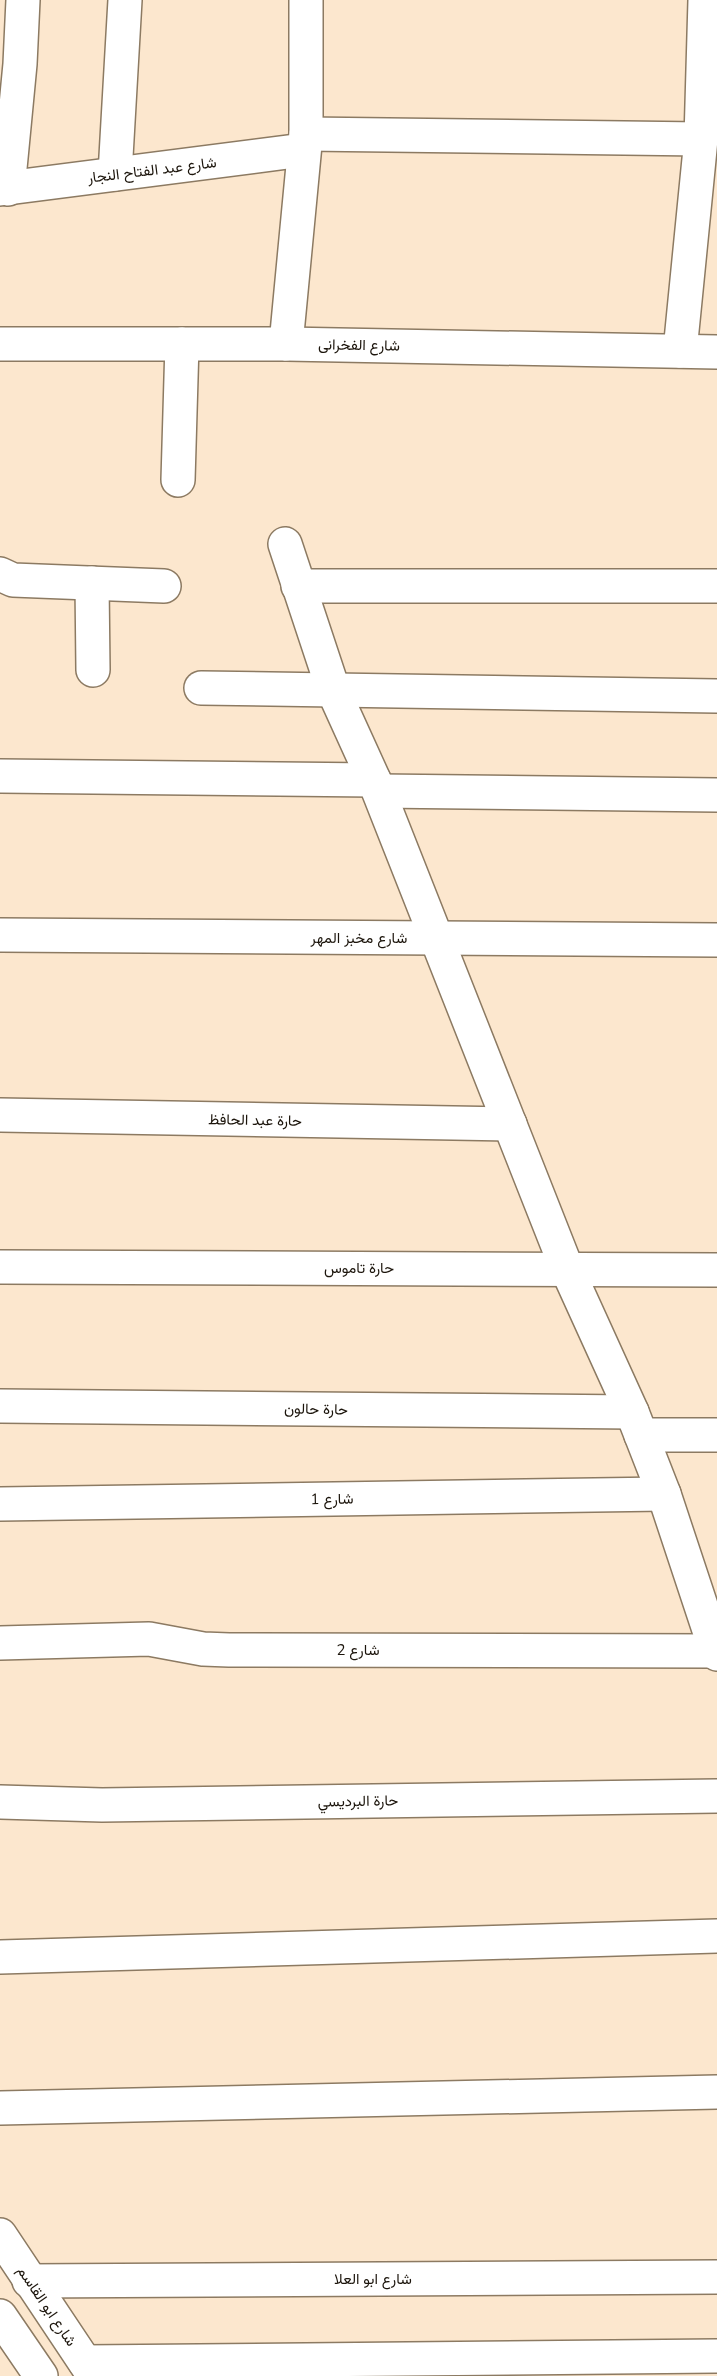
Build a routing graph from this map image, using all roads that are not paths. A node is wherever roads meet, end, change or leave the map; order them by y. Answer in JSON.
{"nodes":[{"id":1,"x":23,"y":0,"type":"edge"},
{"id":2,"x":125,"y":0,"type":"edge"},
{"id":3,"x":306,"y":0,"type":"edge"},
{"id":4,"x":705,"y":0,"type":"edge"},
{"id":5,"x":702,"y":139,"type":"junction"},
{"id":6,"x":305,"y":142,"type":"junction"},
{"id":7,"x":115,"y":174,"type":"junction"},
{"id":8,"x":4,"y":189,"type":"edge"},
{"id":9,"x":0,"y":344,"type":"edge"},
{"id":10,"x":182,"y":344,"type":"junction"},
{"id":11,"x":286,"y":344,"type":"junction"},
{"id":12,"x":680,"y":351,"type":"junction"},
{"id":13,"x":717,"y":352,"type":"edge"},
{"id":14,"x":178,"y":480,"type":"dead end"},
{"id":15,"x":285,"y":544,"type":"dead end"},
{"id":16,"x":0,"y":574,"type":"edge"},
{"id":17,"x":92,"y":583,"type":"junction"},
{"id":18,"x":164,"y":586,"type":"dead end"},
{"id":19,"x":298,"y":586,"type":"junction"},
{"id":20,"x":717,"y":586,"type":"edge"},
{"id":21,"x":93,"y":670,"type":"dead end"},
{"id":22,"x":201,"y":688,"type":"dead end"},
{"id":23,"x":334,"y":692,"type":"junction"},
{"id":24,"x":717,"y":696,"type":"edge"},
{"id":25,"x":0,"y":776,"type":"edge"},
{"id":26,"x":377,"y":785,"type":"junction"},
{"id":27,"x":717,"y":795,"type":"edge"},
{"id":28,"x":0,"y":936,"type":"edge"},
{"id":29,"x":436,"y":939,"type":"junction"},
{"id":30,"x":717,"y":940,"type":"edge"},
{"id":31,"x":0,"y":1115,"type":"edge"},
{"id":32,"x":510,"y":1124,"type":"junction"},
{"id":33,"x":0,"y":1267,"type":"edge"},
{"id":34,"x":567,"y":1269,"type":"junction"},
{"id":35,"x":717,"y":1270,"type":"edge"},
{"id":36,"x":0,"y":1406,"type":"edge"},
{"id":37,"x":636,"y":1424,"type":"junction"},
{"id":38,"x":717,"y":1435,"type":"edge"},
{"id":39,"x":664,"y":1494,"type":"junction"},
{"id":40,"x":0,"y":1503,"type":"edge"},
{"id":41,"x":0,"y":1643,"type":"edge"},
{"id":42,"x":717,"y":1652,"type":"edge"},
{"id":43,"x":717,"y":1796,"type":"edge"},
{"id":44,"x":0,"y":1802,"type":"edge"},
{"id":45,"x":717,"y":1936,"type":"edge"},
{"id":46,"x":0,"y":1956,"type":"edge"},
{"id":47,"x":717,"y":2092,"type":"edge"},
{"id":48,"x":0,"y":2108,"type":"edge"},
{"id":49,"x":0,"y":2235,"type":"edge"},
{"id":50,"x":717,"y":2277,"type":"edge"},
{"id":51,"x":29,"y":2281,"type":"junction"},
{"id":52,"x":0,"y":2316,"type":"edge"},
{"id":53,"x":717,"y":2356,"type":"edge"},
{"id":54,"x":83,"y":2359,"type":"edge"},
{"id":55,"x":506,"y":2366,"type":"edge"},
{"id":56,"x":37,"y":2370,"type":"edge"}],
"edges":[{"from":1,"to":8,"type":"street"},
{"from":2,"to":7,"type":"street"},
{"from":3,"to":6,"type":"street"},
{"from":4,"to":5,"type":"street"},
{"from":5,"to":6,"type":"street","name":"شارع عبد الفتاح النجار"},
{"from":5,"to":12,"type":"street"},
{"from":6,"to":7,"type":"street","name":"شارع عبد الفتاح النجار"},
{"from":6,"to":11,"type":"street"},
{"from":7,"to":8,"type":"street","name":"شارع عبد الفتاح النجار"},
{"from":9,"to":10,"type":"street","name":"شارع الفخرانى"},
{"from":10,"to":11,"type":"street","name":"شارع الفخرانى"},
{"from":10,"to":14,"type":"street"},
{"from":11,"to":12,"type":"street","name":"شارع الفخرانى"},
{"from":12,"to":13,"type":"street","name":"شارع الفخرانى"},
{"from":15,"to":19,"type":"street"},
{"from":16,"to":17,"type":"street"},
{"from":17,"to":18,"type":"street"},
{"from":17,"to":21,"type":"street"},
{"from":19,"to":20,"type":"street"},
{"from":19,"to":23,"type":"street"},
{"from":22,"to":23,"type":"street"},
{"from":23,"to":24,"type":"street"},
{"from":23,"to":26,"type":"street"},
{"from":25,"to":26,"type":"street"},
{"from":26,"to":27,"type":"street"},
{"from":26,"to":29,"type":"street"},
{"from":28,"to":29,"type":"street","name":"شارع مخبز المهر"},
{"from":29,"to":30,"type":"street","name":"شارع مخبز المهر"},
{"from":29,"to":32,"type":"street"},
{"from":31,"to":32,"type":"street","name":"حارة عبد الحافظ"},
{"from":32,"to":34,"type":"street"},
{"from":33,"to":34,"type":"street","name":"حارة تاموس"},
{"from":34,"to":35,"type":"street","name":"حارة تاموس"},
{"from":34,"to":37,"type":"street"},
{"from":36,"to":37,"type":"street","name":"حارة حالون"},
{"from":37,"to":38,"type":"street","name":"حارة حالون"},
{"from":37,"to":39,"type":"street"},
{"from":39,"to":40,"type":"street","name":"شارع 1"},
{"from":39,"to":42,"type":"street"},
{"from":41,"to":42,"type":"street","name":"شارع 2"},
{"from":43,"to":44,"type":"street","name":"حارة البرديسي"},
{"from":45,"to":46,"type":"street"},
{"from":47,"to":48,"type":"street"},
{"from":49,"to":51,"type":"street","name":"شارع ابو القاسم"},
{"from":50,"to":51,"type":"street","name":"شارع ابو العلا"},
{"from":51,"to":54,"type":"street","name":"شارع ابو القاسم"},
{"from":52,"to":56,"type":"street"},
{"from":53,"to":55,"type":"street"},
{"from":54,"to":55,"type":"street"},
{"from":54,"to":56,"type":"street"}]}
